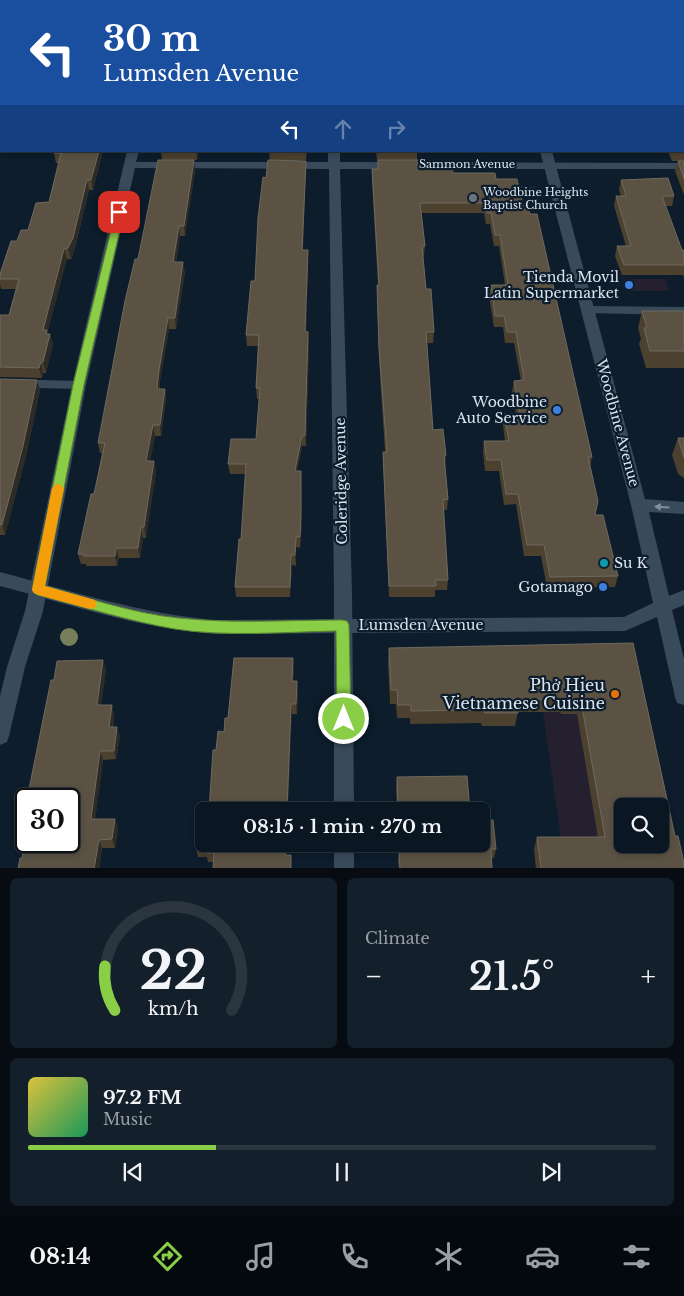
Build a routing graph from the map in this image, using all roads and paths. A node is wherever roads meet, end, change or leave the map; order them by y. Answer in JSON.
{"nodes":[{"id":1,"x":132,"y":158,"type":"edge"},
{"id":2,"x":334,"y":158,"type":"edge"},
{"id":3,"x":548,"y":158,"type":"edge"},
{"id":4,"x":684,"y":166,"type":"edge"},
{"id":5,"x":511,"y":187,"type":"edge"},
{"id":6,"x":534,"y":188,"type":"dead end"},
{"id":7,"x":588,"y":310,"type":"junction"},
{"id":8,"x":684,"y":311,"type":"edge"},
{"id":9,"x":0,"y":383,"type":"edge"},
{"id":10,"x":79,"y":385,"type":"junction"},
{"id":11,"x":639,"y":506,"type":"junction"},
{"id":12,"x":684,"y":508,"type":"edge"},
{"id":13,"x":0,"y":579,"type":"edge"},
{"id":14,"x":38,"y":590,"type":"junction"},
{"id":15,"x":684,"y":596,"type":"edge"},
{"id":16,"x":664,"y":607,"type":"junction"},
{"id":17,"x":342,"y":625,"type":"junction"},
{"id":18,"x":680,"y":656,"type":"edge"},
{"id":19,"x":684,"y":697,"type":"edge"},
{"id":20,"x":0,"y":736,"type":"edge"},
{"id":21,"x":344,"y":802,"type":"edge"},
{"id":22,"x":344,"y":852,"type":"edge"},
{"id":23,"x":344,"y":868,"type":"edge"}],
"edges":[{"from":1,"to":2,"type":"street","name":"Sammon Avenue"},
{"from":1,"to":10,"type":"street"},
{"from":2,"to":3,"type":"street","name":"Sammon Avenue"},
{"from":2,"to":17,"type":"street","name":"Coleridge Avenue"},
{"from":3,"to":4,"type":"street","name":"Sammon Avenue"},
{"from":3,"to":7,"type":"street","name":"Woodbine Avenue"},
{"from":5,"to":6,"type":"path"},
{"from":7,"to":8,"type":"street"},
{"from":7,"to":11,"type":"street","name":"Woodbine Avenue"},
{"from":9,"to":10,"type":"lane"},
{"from":10,"to":14,"type":"street"},
{"from":12,"to":11,"type":"street","one_way":true},
{"from":11,"to":16,"type":"street","name":"Woodbine Avenue"},
{"from":13,"to":14,"type":"street","name":"Lumsden Avenue"},
{"from":14,"to":17,"type":"street","name":"Lumsden Avenue"},
{"from":14,"to":20,"type":"street"},
{"from":15,"to":16,"type":"street","name":"Lumsden Avenue"},
{"from":16,"to":17,"type":"street","name":"Lumsden Avenue"},
{"from":16,"to":18,"type":"street","name":"Woodbine Avenue"},
{"from":17,"to":21,"type":"street","name":"Coleridge Avenue"},
{"from":18,"to":19,"type":"street","name":"Woodbine Avenue"},
{"from":22,"to":23,"type":"street"}]}
